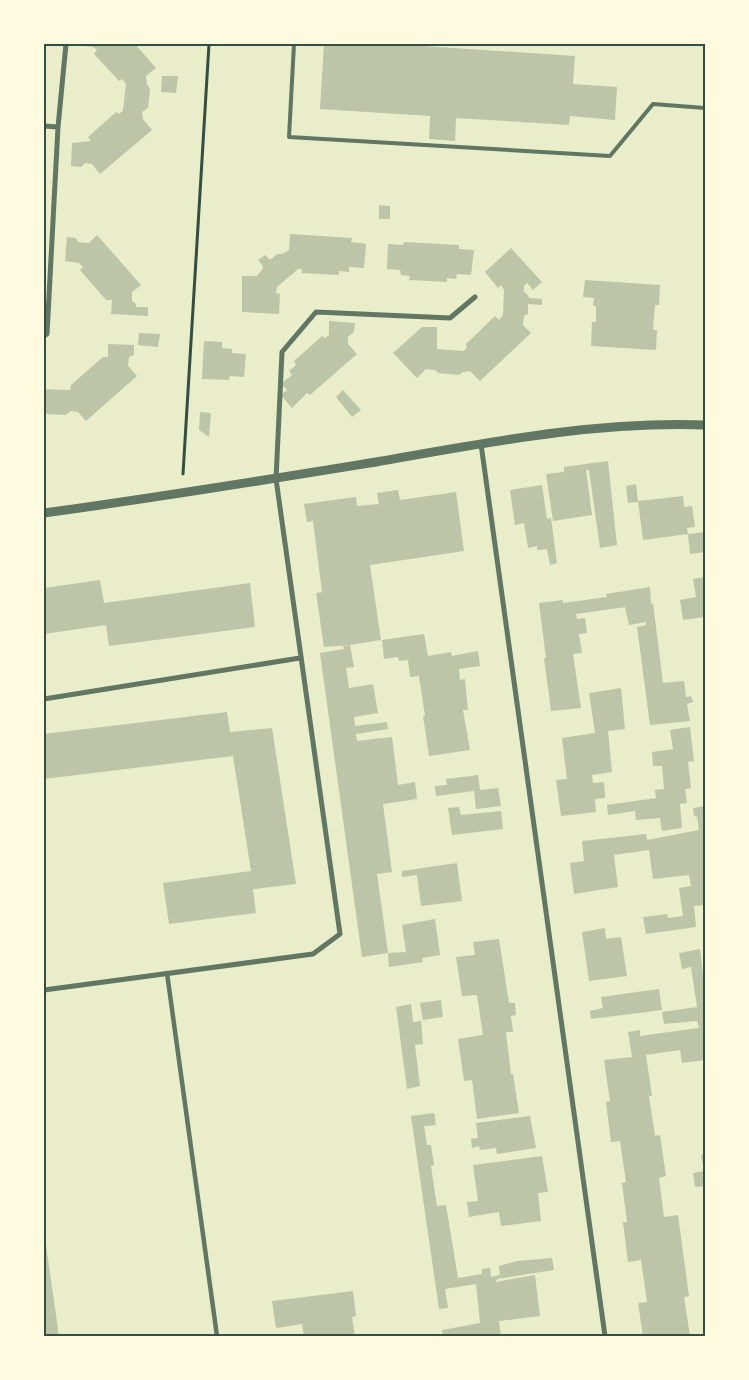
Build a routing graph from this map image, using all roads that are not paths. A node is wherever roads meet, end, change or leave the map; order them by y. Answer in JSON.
{"nodes":[{"id":1,"x":66,"y":44,"type":"edge"},
{"id":2,"x":294,"y":44,"type":"edge"},
{"id":3,"x":705,"y":108,"type":"edge"},
{"id":4,"x":44,"y":126,"type":"edge"},
{"id":5,"x":58,"y":127,"type":"junction"},
{"id":6,"x":475,"y":297,"type":"dead end"},
{"id":7,"x":44,"y":336,"type":"edge"},
{"id":8,"x":705,"y":425,"type":"edge"},
{"id":9,"x":481,"y":444,"type":"junction"},
{"id":10,"x":276,"y":479,"type":"junction"},
{"id":11,"x":44,"y":513,"type":"edge"},
{"id":12,"x":300,"y":658,"type":"junction"},
{"id":13,"x":44,"y":699,"type":"edge"},
{"id":14,"x":167,"y":974,"type":"junction"},
{"id":15,"x":44,"y":990,"type":"edge"},
{"id":16,"x":217,"y":1336,"type":"edge"},
{"id":17,"x":605,"y":1336,"type":"edge"}],
"edges":[{"from":1,"to":5,"type":"street"},
{"from":2,"to":3,"type":"lane"},
{"from":4,"to":5,"type":"street"},
{"from":5,"to":7,"type":"street"},
{"from":6,"to":10,"type":"street"},
{"from":8,"to":9,"type":"street"},
{"from":9,"to":10,"type":"street"},
{"from":9,"to":17,"type":"street"},
{"from":10,"to":11,"type":"street"},
{"from":10,"to":12,"type":"street"},
{"from":12,"to":13,"type":"street"},
{"from":12,"to":14,"type":"street"},
{"from":14,"to":15,"type":"street"},
{"from":14,"to":16,"type":"street"}]}
